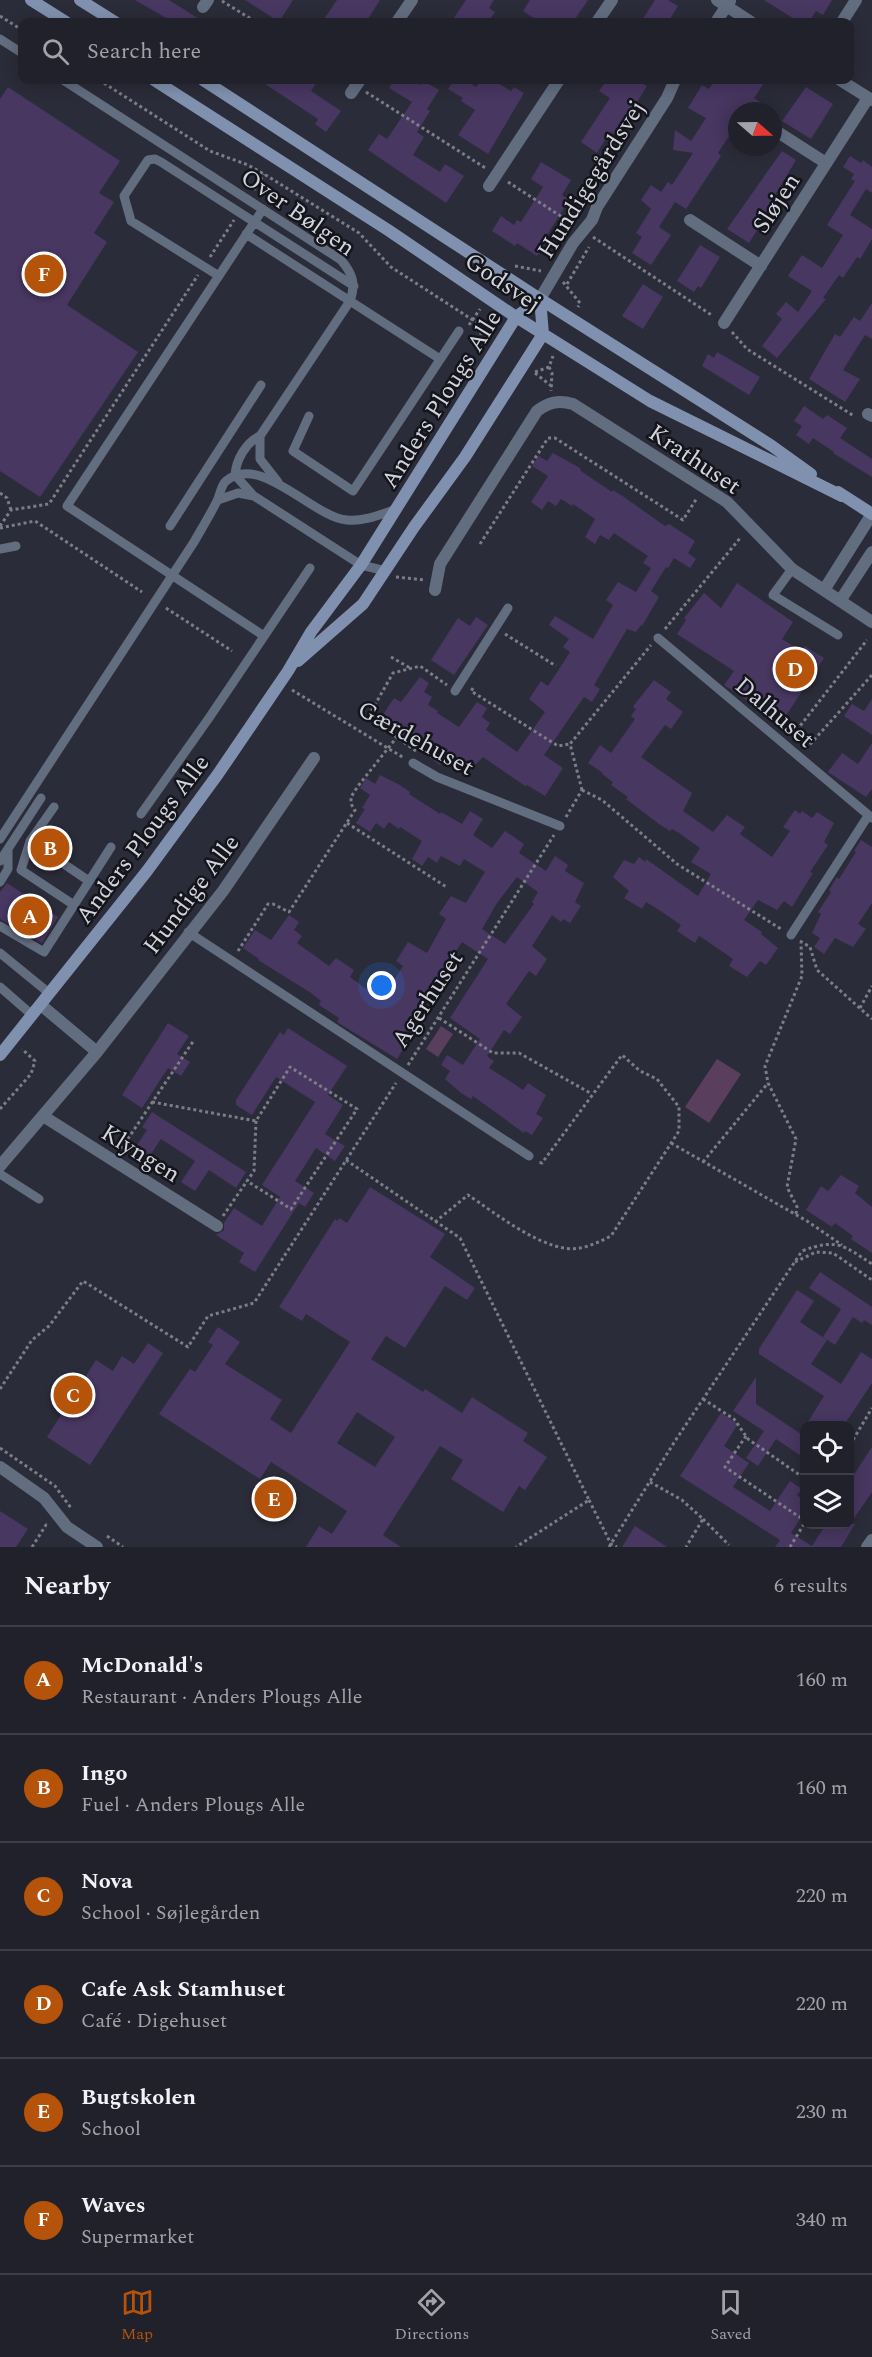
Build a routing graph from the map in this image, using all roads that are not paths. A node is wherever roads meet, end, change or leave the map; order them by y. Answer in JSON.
{"nodes":[{"id":1,"x":31,"y":0,"type":"edge"},
{"id":2,"x":80,"y":0,"type":"edge"},
{"id":3,"x":412,"y":0,"type":"edge"},
{"id":4,"x":612,"y":0,"type":"edge"},
{"id":5,"x":856,"y":0,"type":"edge"},
{"id":6,"x":724,"y":2,"type":"edge"},
{"id":7,"x":60,"y":18,"type":"edge"},
{"id":8,"x":109,"y":18,"type":"edge"},
{"id":9,"x":400,"y":18,"type":"edge"},
{"id":10,"x":600,"y":18,"type":"edge"},
{"id":11,"x":718,"y":18,"type":"edge"},
{"id":12,"x":746,"y":18,"type":"edge"},
{"id":13,"x":845,"y":18,"type":"edge"},
{"id":14,"x":0,"y":39,"type":"edge"},
{"id":15,"x":18,"y":50,"type":"edge"},
{"id":16,"x":69,"y":84,"type":"edge"},
{"id":17,"x":160,"y":84,"type":"edge"},
{"id":18,"x":209,"y":84,"type":"edge"},
{"id":19,"x":557,"y":84,"type":"edge"},
{"id":20,"x":673,"y":84,"type":"edge"},
{"id":21,"x":846,"y":84,"type":"edge"},
{"id":22,"x":870,"y":99,"type":"edge"},
{"id":23,"x":782,"y":135,"type":"edge"},
{"id":24,"x":826,"y":163,"type":"junction"},
{"id":25,"x":489,"y":186,"type":"dead end"},
{"id":26,"x":263,"y":209,"type":"junction"},
{"id":27,"x":690,"y":220,"type":"dead end"},
{"id":28,"x":254,"y":221,"type":"junction"},
{"id":29,"x":246,"y":234,"type":"junction"},
{"id":30,"x":761,"y":266,"type":"junction"},
{"id":31,"x":219,"y":276,"type":"junction"},
{"id":32,"x":354,"y":286,"type":"junction"},
{"id":33,"x":540,"y":299,"type":"junction"},
{"id":34,"x":350,"y":301,"type":"junction"},
{"id":35,"x":516,"y":317,"type":"junction"},
{"id":36,"x":724,"y":323,"type":"road end"},
{"id":37,"x":459,"y":331,"type":"dead end"},
{"id":38,"x":543,"y":334,"type":"junction"},
{"id":39,"x":440,"y":359,"type":"junction"},
{"id":40,"x":261,"y":385,"type":"dead end"},
{"id":41,"x":309,"y":416,"type":"dead end"},
{"id":42,"x":260,"y":436,"type":"junction"},
{"id":43,"x":235,"y":475,"type":"junction"},
{"id":44,"x":279,"y":483,"type":"junction"},
{"id":45,"x":254,"y":496,"type":"junction"},
{"id":46,"x":842,"y":496,"type":"junction"},
{"id":47,"x":218,"y":500,"type":"junction"},
{"id":48,"x":397,"y":509,"type":"junction"},
{"id":49,"x":872,"y":514,"type":"edge"},
{"id":50,"x":170,"y":526,"type":"dead end"},
{"id":51,"x":16,"y":546,"type":"dead end"},
{"id":52,"x":0,"y":549,"type":"edge"},
{"id":53,"x":872,"y":552,"type":"edge"},
{"id":54,"x":362,"y":565,"type":"junction"},
{"id":55,"x":310,"y":568,"type":"dead end"},
{"id":56,"x":792,"y":569,"type":"junction"},
{"id":57,"x":384,"y":574,"type":"junction"},
{"id":58,"x":172,"y":575,"type":"junction"},
{"id":59,"x":436,"y":586,"type":"road end"},
{"id":60,"x":824,"y":590,"type":"junction"},
{"id":61,"x":840,"y":601,"type":"junction"},
{"id":62,"x":508,"y":608,"type":"dead end"},
{"id":63,"x":872,"y":622,"type":"edge"},
{"id":64,"x":838,"y":635,"type":"dead end"},
{"id":65,"x":264,"y":636,"type":"junction"},
{"id":66,"x":658,"y":638,"type":"road end"},
{"id":67,"x":288,"y":671,"type":"junction"},
{"id":68,"x":455,"y":691,"type":"road end"},
{"id":69,"x":315,"y":758,"type":"dead end"},
{"id":70,"x":413,"y":764,"type":"road end"},
{"id":71,"x":41,"y":798,"type":"dead end"},
{"id":72,"x":54,"y":807,"type":"dead end"},
{"id":73,"x":141,"y":814,"type":"dead end"},
{"id":74,"x":870,"y":817,"type":"edge"},
{"id":75,"x":560,"y":826,"type":"road end"},
{"id":76,"x":0,"y":839,"type":"edge"},
{"id":77,"x":30,"y":841,"type":"junction"},
{"id":78,"x":111,"y":847,"type":"dead end"},
{"id":79,"x":8,"y":849,"type":"junction"},
{"id":80,"x":0,"y":861,"type":"edge"},
{"id":81,"x":89,"y":881,"type":"junction"},
{"id":82,"x":0,"y":882,"type":"edge"},
{"id":83,"x":72,"y":908,"type":"junction"},
{"id":84,"x":0,"y":926,"type":"edge"},
{"id":85,"x":188,"y":932,"type":"junction"},
{"id":86,"x":791,"y":935,"type":"road end"},
{"id":87,"x":0,"y":953,"type":"edge"},
{"id":88,"x":0,"y":987,"type":"edge"},
{"id":89,"x":49,"y":993,"type":"junction"},
{"id":90,"x":41,"y":1005,"type":"junction"},
{"id":91,"x":32,"y":1016,"type":"junction"},
{"id":92,"x":96,"y":1052,"type":"junction"},
{"id":93,"x":0,"y":1055,"type":"edge"},
{"id":94,"x":43,"y":1116,"type":"junction"},
{"id":95,"x":529,"y":1156,"type":"road end"},
{"id":96,"x":0,"y":1166,"type":"edge"},
{"id":97,"x":0,"y":1174,"type":"edge"},
{"id":98,"x":39,"y":1199,"type":"dead end"},
{"id":99,"x":217,"y":1226,"type":"road end"},
{"id":100,"x":0,"y":1467,"type":"edge"},
{"id":101,"x":872,"y":1540,"type":"edge"},
{"id":102,"x":97,"y":1547,"type":"edge"},
{"id":103,"x":867,"y":1547,"type":"edge"}],
"edges":[{"from":1,"to":7,"type":"street"},
{"from":2,"to":8,"type":"street"},
{"from":3,"to":9,"type":"street"},
{"from":4,"to":10,"type":"street"},
{"from":5,"to":13,"type":"street"},
{"from":6,"to":11,"type":"street"},
{"from":6,"to":12,"type":"street"},
{"from":14,"to":15,"type":"lane"},
{"from":16,"to":26,"type":"lane","name":"Over Bølgen"},
{"from":17,"to":35,"type":"street","name":"Godsvej"},
{"from":18,"to":33,"type":"street","name":"Godsvej"},
{"from":19,"to":25,"type":"street"},
{"from":20,"to":33,"type":"street","name":"Hundigegårdsvej"},
{"from":21,"to":22,"type":"street","name":"Sløjen"},
{"from":22,"to":24,"type":"street","name":"Sløjen"},
{"from":23,"to":24,"type":"street","name":"Sløjen"},
{"from":24,"to":30,"type":"street","name":"Sløjen"},
{"from":26,"to":28,"type":"lane"},
{"from":26,"to":32,"type":"lane","name":"Over Bølgen"},
{"from":27,"to":30,"type":"street","name":"Sløjen"},
{"from":28,"to":29,"type":"lane"},
{"from":28,"to":31,"type":"lane"},
{"from":28,"to":32,"type":"lane"},
{"from":29,"to":31,"type":"lane"},
{"from":29,"to":34,"type":"lane"},
{"from":30,"to":36,"type":"street","name":"Sløjen"},
{"from":31,"to":58,"type":"lane"},
{"from":32,"to":34,"type":"lane","name":"Over Bølgen"},
{"from":33,"to":35,"type":"street","name":"Anders Plougs Alle"},
{"from":33,"to":38,"type":"street","name":"Anders Plougs Alle"},
{"from":33,"to":46,"type":"street","name":"Godsvej"},
{"from":34,"to":39,"type":"lane"},
{"from":34,"to":42,"type":"lane","name":"Over Bølgen"},
{"from":35,"to":38,"type":"street","name":"Godsvej"},
{"from":35,"to":48,"type":"street","name":"Anders Plougs Alle"},
{"from":37,"to":39,"type":"lane"},
{"from":38,"to":46,"type":"street","name":"Godsvej"},
{"from":38,"to":57,"type":"street","name":"Anders Plougs Alle"},
{"from":39,"to":41,"type":"lane"},
{"from":40,"to":50,"type":"lane"},
{"from":42,"to":43,"type":"lane","name":"Over Bølgen"},
{"from":42,"to":44,"type":"lane"},
{"from":43,"to":44,"type":"lane"},
{"from":43,"to":45,"type":"lane"},
{"from":43,"to":47,"type":"lane","name":"Over Bølgen"},
{"from":44,"to":48,"type":"lane"},
{"from":45,"to":47,"type":"lane"},
{"from":45,"to":54,"type":"lane"},
{"from":46,"to":49,"type":"street","name":"Godsvej"},
{"from":47,"to":58,"type":"lane","name":"Over Bølgen"},
{"from":48,"to":54,"type":"street","name":"Anders Plougs Alle"},
{"from":49,"to":60,"type":"street"},
{"from":51,"to":52,"type":"lane"},
{"from":53,"to":61,"type":"street"},
{"from":54,"to":57,"type":"lane"},
{"from":54,"to":67,"type":"street","name":"Anders Plougs Alle"},
{"from":55,"to":65,"type":"lane"},
{"from":56,"to":59,"type":"street","name":"Krathuset"},
{"from":56,"to":60,"type":"street"},
{"from":56,"to":64,"type":"lane"},
{"from":57,"to":67,"type":"street","name":"Anders Plougs Alle"},
{"from":58,"to":65,"type":"lane"},
{"from":58,"to":76,"type":"lane","name":"Over Bølgen"},
{"from":60,"to":61,"type":"street"},
{"from":61,"to":63,"type":"street"},
{"from":62,"to":68,"type":"lane"},
{"from":65,"to":73,"type":"lane"},
{"from":66,"to":74,"type":"lane","name":"Dalhuset"},
{"from":67,"to":89,"type":"street","name":"Anders Plougs Alle"},
{"from":69,"to":85,"type":"street","name":"Hundige Alle"},
{"from":70,"to":75,"type":"lane","name":"Gærdehuset"},
{"from":71,"to":79,"type":"lane"},
{"from":72,"to":77,"type":"lane"},
{"from":74,"to":86,"type":"lane","name":"Dalhuset"},
{"from":77,"to":81,"type":"lane"},
{"from":77,"to":83,"type":"lane"},
{"from":78,"to":81,"type":"lane"},
{"from":79,"to":80,"type":"lane"},
{"from":79,"to":82,"type":"lane"},
{"from":81,"to":83,"type":"lane"},
{"from":83,"to":84,"type":"lane"},
{"from":85,"to":92,"type":"street","name":"Hundige Alle"},
{"from":85,"to":95,"type":"lane","name":"Agerhuset"},
{"from":87,"to":89,"type":"lane"},
{"from":88,"to":91,"type":"lane"},
{"from":89,"to":90,"type":"street","name":"Anders Plougs Alle"},
{"from":90,"to":91,"type":"street","name":"Anders Plougs Alle"},
{"from":90,"to":92,"type":"street"},
{"from":91,"to":93,"type":"street","name":"Anders Plougs Alle"},
{"from":92,"to":94,"type":"street","name":"Hundige Alle"},
{"from":94,"to":96,"type":"street","name":"Hundige Alle"},
{"from":94,"to":99,"type":"street","name":"Klyngen"},
{"from":97,"to":98,"type":"lane"},
{"from":100,"to":102,"type":"street"},
{"from":101,"to":103,"type":"street"}]}
